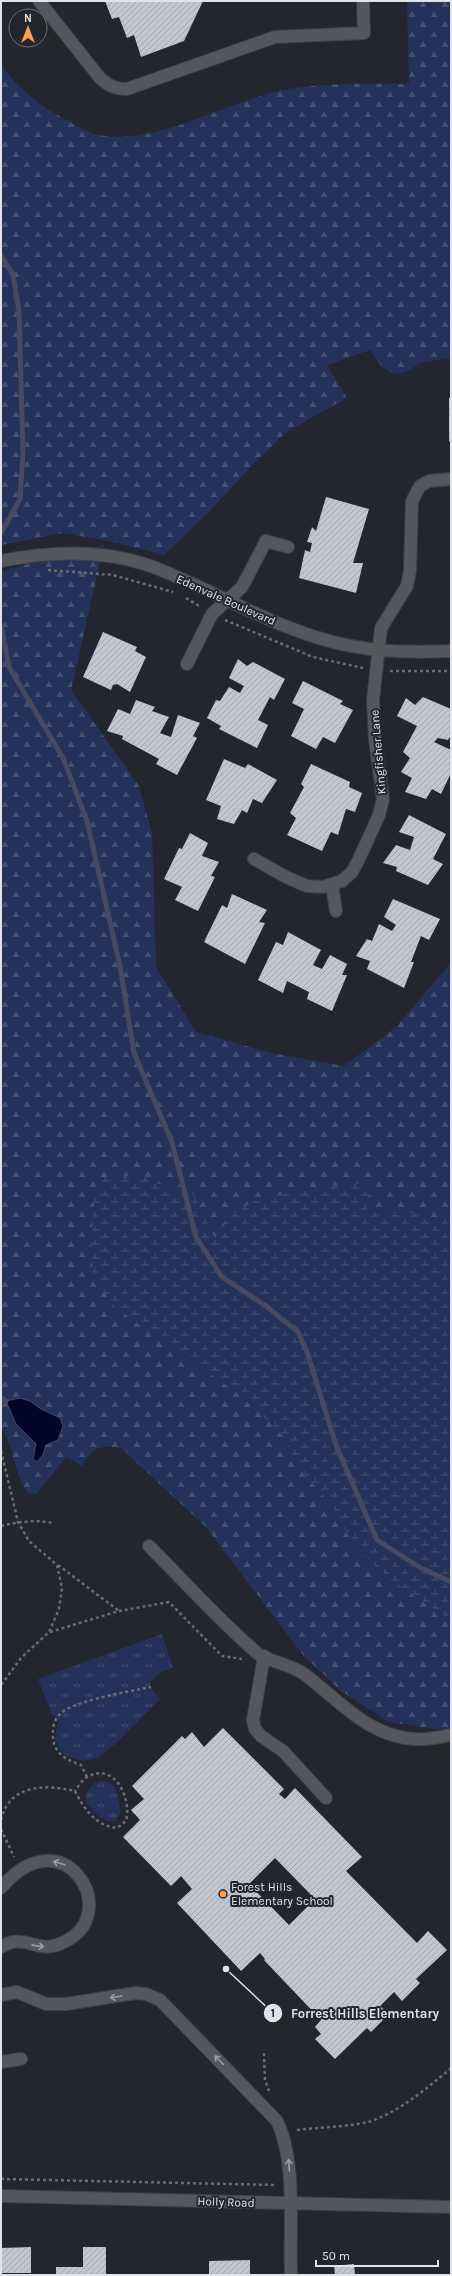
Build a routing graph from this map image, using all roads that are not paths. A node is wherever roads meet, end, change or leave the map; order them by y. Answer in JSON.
{"nodes":[{"id":1,"x":39,"y":1,"type":"edge"},
{"id":2,"x":363,"y":1,"type":"edge"},
{"id":3,"x":451,"y":479,"type":"edge"},
{"id":4,"x":288,"y":547,"type":"dead end"},
{"id":5,"x":1,"y":561,"type":"edge"},
{"id":6,"x":227,"y":600,"type":"junction"},
{"id":7,"x":379,"y":650,"type":"junction"},
{"id":8,"x":451,"y":651,"type":"edge"},
{"id":9,"x":187,"y":664,"type":"dead end"},
{"id":10,"x":254,"y":858,"type":"dead end"},
{"id":11,"x":332,"y":885,"type":"junction"},
{"id":12,"x":336,"y":912,"type":"dead end"},
{"id":13,"x":148,"y":1546,"type":"dead end"},
{"id":14,"x":261,"y":1655,"type":"junction"},
{"id":15,"x":451,"y":1736,"type":"edge"},
{"id":16,"x":326,"y":1798,"type":"dead end"},
{"id":17,"x":1,"y":1888,"type":"edge"},
{"id":18,"x":1,"y":1947,"type":"edge"},
{"id":19,"x":1,"y":1995,"type":"edge"},
{"id":20,"x":21,"y":2059,"type":"dead end"},
{"id":21,"x":1,"y":2062,"type":"edge"},
{"id":22,"x":1,"y":2196,"type":"edge"},
{"id":23,"x":290,"y":2204,"type":"junction"},
{"id":24,"x":451,"y":2207,"type":"edge"},
{"id":25,"x":291,"y":2275,"type":"edge"}],
"edges":[{"from":1,"to":2,"type":"street"},
{"from":3,"to":7,"type":"street","name":"Kingfisher Lane"},
{"from":4,"to":6,"type":"street"},
{"from":5,"to":6,"type":"street","name":"Edenvale Boulevard"},
{"from":6,"to":7,"type":"street","name":"Edenvale Boulevard"},
{"from":6,"to":9,"type":"street"},
{"from":7,"to":8,"type":"street","name":"Edenvale Boulevard"},
{"from":7,"to":11,"type":"street","name":"Kingfisher Lane"},
{"from":10,"to":11,"type":"street","name":"Kingfisher Lane"},
{"from":11,"to":12,"type":"street"},
{"from":13,"to":14,"type":"street"},
{"from":14,"to":15,"type":"street"},
{"from":14,"to":16,"type":"street"},
{"from":18,"to":17,"type":"street","one_way":true},
{"from":23,"to":19,"type":"street","one_way":true},
{"from":20,"to":21,"type":"street"},
{"from":22,"to":23,"type":"street","name":"Holly Road"},
{"from":23,"to":24,"type":"street","name":"Holly Road"},
{"from":23,"to":25,"type":"street"}]}
